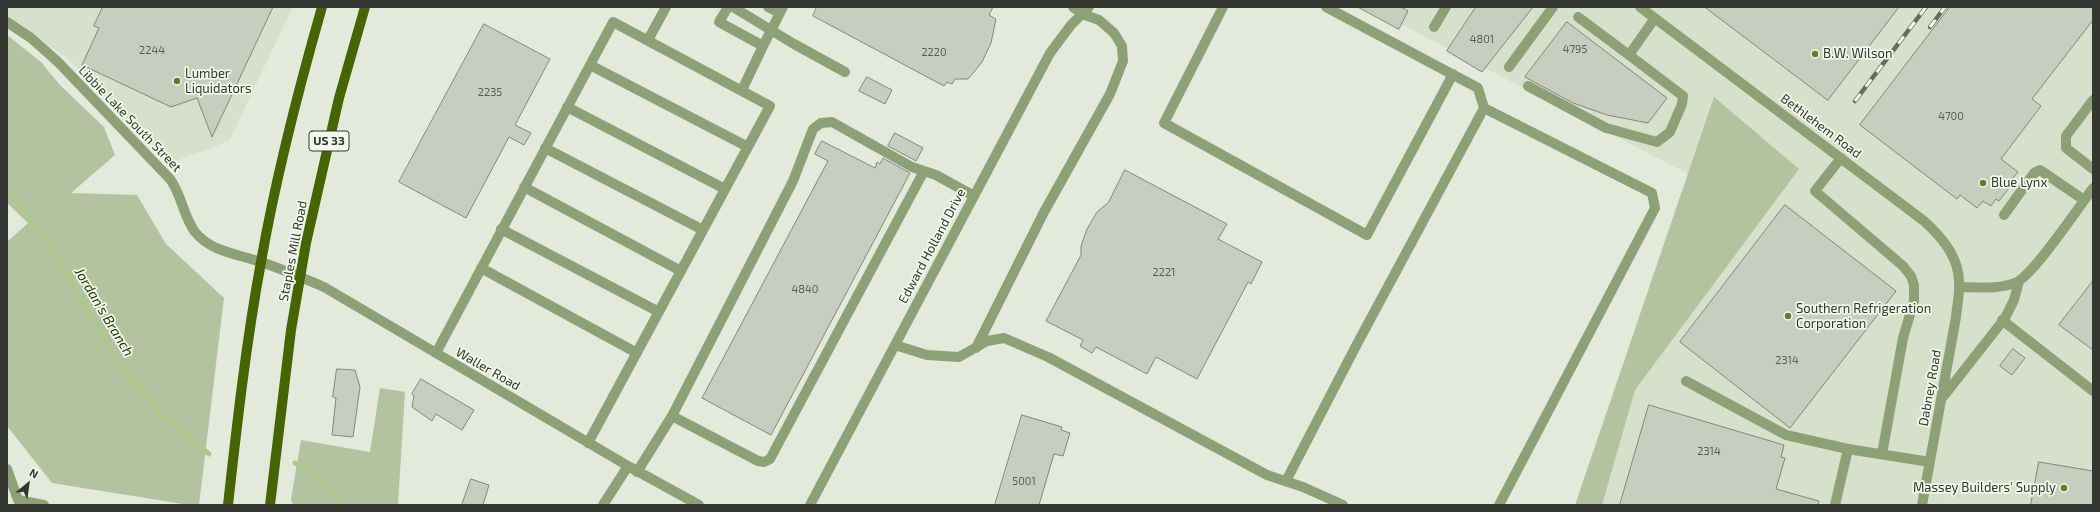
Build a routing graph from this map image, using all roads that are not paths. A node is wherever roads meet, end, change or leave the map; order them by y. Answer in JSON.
{"nodes":[{"id":1,"x":322,"y":7,"type":"edge"},
{"id":2,"x":365,"y":7,"type":"edge"},
{"id":3,"x":666,"y":7,"type":"edge"},
{"id":4,"x":728,"y":7,"type":"edge"},
{"id":5,"x":733,"y":7,"type":"edge"},
{"id":6,"x":768,"y":7,"type":"edge"},
{"id":7,"x":1073,"y":7,"type":"edge"},
{"id":8,"x":1223,"y":7,"type":"edge"},
{"id":9,"x":1326,"y":7,"type":"edge"},
{"id":10,"x":1446,"y":7,"type":"edge"},
{"id":11,"x":1553,"y":7,"type":"edge"},
{"id":12,"x":1640,"y":7,"type":"edge"},
{"id":13,"x":782,"y":10,"type":"edge"},
{"id":14,"x":1085,"y":11,"type":"edge"},
{"id":15,"x":1578,"y":17,"type":"dead end"},
{"id":16,"x":1655,"y":18,"type":"junction"},
{"id":17,"x":7,"y":22,"type":"edge"},
{"id":18,"x":1434,"y":27,"type":"dead end"},
{"id":19,"x":772,"y":29,"type":"junction"},
{"id":20,"x":648,"y":40,"type":"junction"},
{"id":21,"x":763,"y":46,"type":"junction"},
{"id":22,"x":1629,"y":55,"type":"junction"},
{"id":23,"x":590,"y":65,"type":"junction"},
{"id":24,"x":1509,"y":67,"type":"dead end"},
{"id":25,"x":845,"y":72,"type":"dead end"},
{"id":26,"x":1453,"y":74,"type":"junction"},
{"id":27,"x":1528,"y":86,"type":"dead end"},
{"id":28,"x":742,"y":90,"type":"junction"},
{"id":29,"x":2093,"y":100,"type":"edge"},
{"id":30,"x":567,"y":107,"type":"junction"},
{"id":31,"x":1484,"y":108,"type":"junction"},
{"id":32,"x":748,"y":146,"type":"junction"},
{"id":33,"x":544,"y":148,"type":"junction"},
{"id":34,"x":1841,"y":158,"type":"junction"},
{"id":35,"x":2093,"y":168,"type":"edge"},
{"id":36,"x":924,"y":171,"type":"junction"},
{"id":37,"x":524,"y":187,"type":"junction"},
{"id":38,"x":2093,"y":188,"type":"edge"},
{"id":39,"x":725,"y":189,"type":"junction"},
{"id":40,"x":974,"y":196,"type":"junction"},
{"id":41,"x":2084,"y":200,"type":"junction"},
{"id":42,"x":2004,"y":215,"type":"dead end"},
{"id":43,"x":502,"y":229,"type":"junction"},
{"id":44,"x":703,"y":230,"type":"junction"},
{"id":45,"x":261,"y":262,"type":"junction"},
{"id":46,"x":481,"y":268,"type":"junction"},
{"id":47,"x":681,"y":271,"type":"junction"},
{"id":48,"x":300,"y":276,"type":"junction"},
{"id":49,"x":2019,"y":282,"type":"junction"},
{"id":50,"x":1959,"y":287,"type":"junction"},
{"id":51,"x":659,"y":312,"type":"junction"},
{"id":52,"x":2002,"y":320,"type":"junction"},
{"id":53,"x":895,"y":345,"type":"junction"},
{"id":54,"x":976,"y":348,"type":"junction"},
{"id":55,"x":436,"y":353,"type":"junction"},
{"id":56,"x":637,"y":353,"type":"junction"},
{"id":57,"x":1686,"y":381,"type":"dead end"},
{"id":58,"x":2093,"y":391,"type":"edge"},
{"id":59,"x":1941,"y":399,"type":"junction"},
{"id":60,"x":672,"y":416,"type":"junction"},
{"id":61,"x":588,"y":443,"type":"junction"},
{"id":62,"x":1848,"y":449,"type":"junction"},
{"id":63,"x":1882,"y":454,"type":"junction"},
{"id":64,"x":1930,"y":462,"type":"junction"},
{"id":65,"x":628,"y":466,"type":"junction"},
{"id":66,"x":7,"y":469,"type":"edge"},
{"id":67,"x":638,"y":472,"type":"junction"},
{"id":68,"x":1286,"y":482,"type":"junction"},
{"id":69,"x":18,"y":502,"type":"edge"},
{"id":70,"x":44,"y":505,"type":"edge"},
{"id":71,"x":228,"y":505,"type":"edge"},
{"id":72,"x":270,"y":505,"type":"edge"},
{"id":73,"x":603,"y":505,"type":"edge"},
{"id":74,"x":699,"y":505,"type":"edge"},
{"id":75,"x":810,"y":505,"type":"edge"},
{"id":76,"x":1343,"y":505,"type":"edge"},
{"id":77,"x":1499,"y":505,"type":"edge"},
{"id":78,"x":1834,"y":505,"type":"edge"},
{"id":79,"x":1922,"y":505,"type":"edge"}],
"edges":[{"from":1,"to":45,"type":"main road"},
{"from":2,"to":48,"type":"main road","name":"Staples Mill Road","number":"US 33"},
{"from":3,"to":20,"type":"street"},
{"from":4,"to":21,"type":"street"},
{"from":5,"to":19,"type":"street"},
{"from":6,"to":13,"type":"street"},
{"from":7,"to":14,"type":"street"},
{"from":8,"to":26,"type":"street"},
{"from":9,"to":26,"type":"street"},
{"from":10,"to":18,"type":"street"},
{"from":11,"to":24,"type":"street"},
{"from":12,"to":16,"type":"street","name":"Bethlehem Road"},
{"from":13,"to":19,"type":"street"},
{"from":14,"to":40,"type":"street","name":"Edward Holland Drive"},
{"from":14,"to":54,"type":"street"},
{"from":15,"to":22,"type":"street"},
{"from":16,"to":22,"type":"street"},
{"from":16,"to":34,"type":"street","name":"Bethlehem Road"},
{"from":17,"to":45,"type":"street","name":"Libbie Lake South Street"},
{"from":19,"to":21,"type":"street"},
{"from":19,"to":25,"type":"street"},
{"from":20,"to":23,"type":"street"},
{"from":20,"to":28,"type":"street"},
{"from":21,"to":28,"type":"street"},
{"from":22,"to":27,"type":"street"},
{"from":23,"to":30,"type":"street"},
{"from":23,"to":32,"type":"street"},
{"from":26,"to":31,"type":"street"},
{"from":28,"to":32,"type":"street"},
{"from":29,"to":35,"type":"street"},
{"from":30,"to":33,"type":"street"},
{"from":30,"to":39,"type":"street"},
{"from":31,"to":68,"type":"street"},
{"from":31,"to":77,"type":"street"},
{"from":32,"to":39,"type":"street"},
{"from":33,"to":37,"type":"street"},
{"from":33,"to":44,"type":"street"},
{"from":34,"to":50,"type":"street","name":"Bethlehem Road"},
{"from":34,"to":63,"type":"street"},
{"from":36,"to":40,"type":"street"},
{"from":36,"to":60,"type":"street"},
{"from":36,"to":60,"type":"street"},
{"from":37,"to":43,"type":"street"},
{"from":37,"to":47,"type":"street"},
{"from":38,"to":41,"type":"street"},
{"from":39,"to":44,"type":"street"},
{"from":40,"to":53,"type":"street","name":"Edward Holland Drive"},
{"from":41,"to":42,"type":"street"},
{"from":41,"to":49,"type":"street"},
{"from":43,"to":46,"type":"street"},
{"from":43,"to":51,"type":"street"},
{"from":44,"to":47,"type":"street"},
{"from":45,"to":48,"type":"street","name":"Waller Road"},
{"from":45,"to":71,"type":"main road"},
{"from":46,"to":55,"type":"street"},
{"from":46,"to":56,"type":"street"},
{"from":47,"to":51,"type":"street"},
{"from":48,"to":55,"type":"street","name":"Waller Road"},
{"from":48,"to":72,"type":"main road","name":"Staples Mill Road","number":"US 33"},
{"from":49,"to":50,"type":"street"},
{"from":49,"to":52,"type":"street"},
{"from":50,"to":59,"type":"street","name":"Dabney Road"},
{"from":51,"to":56,"type":"street"},
{"from":52,"to":58,"type":"street"},
{"from":52,"to":59,"type":"street"},
{"from":53,"to":54,"type":"street"},
{"from":53,"to":75,"type":"street","name":"Edward Holland Drive"},
{"from":54,"to":68,"type":"street"},
{"from":55,"to":61,"type":"street","name":"Waller Road"},
{"from":56,"to":61,"type":"street"},
{"from":57,"to":62,"type":"street"},
{"from":59,"to":64,"type":"street","name":"Dabney Road"},
{"from":60,"to":67,"type":"street"},
{"from":61,"to":65,"type":"street","name":"Waller Road"},
{"from":62,"to":63,"type":"street"},
{"from":62,"to":78,"type":"street"},
{"from":63,"to":64,"type":"street"},
{"from":64,"to":79,"type":"street","name":"Dabney Road"},
{"from":65,"to":67,"type":"street","name":"Waller Road"},
{"from":65,"to":73,"type":"street"},
{"from":66,"to":69,"type":"street"},
{"from":67,"to":74,"type":"street","name":"Waller Road"},
{"from":68,"to":76,"type":"street"},
{"from":69,"to":70,"type":"street"}]}
